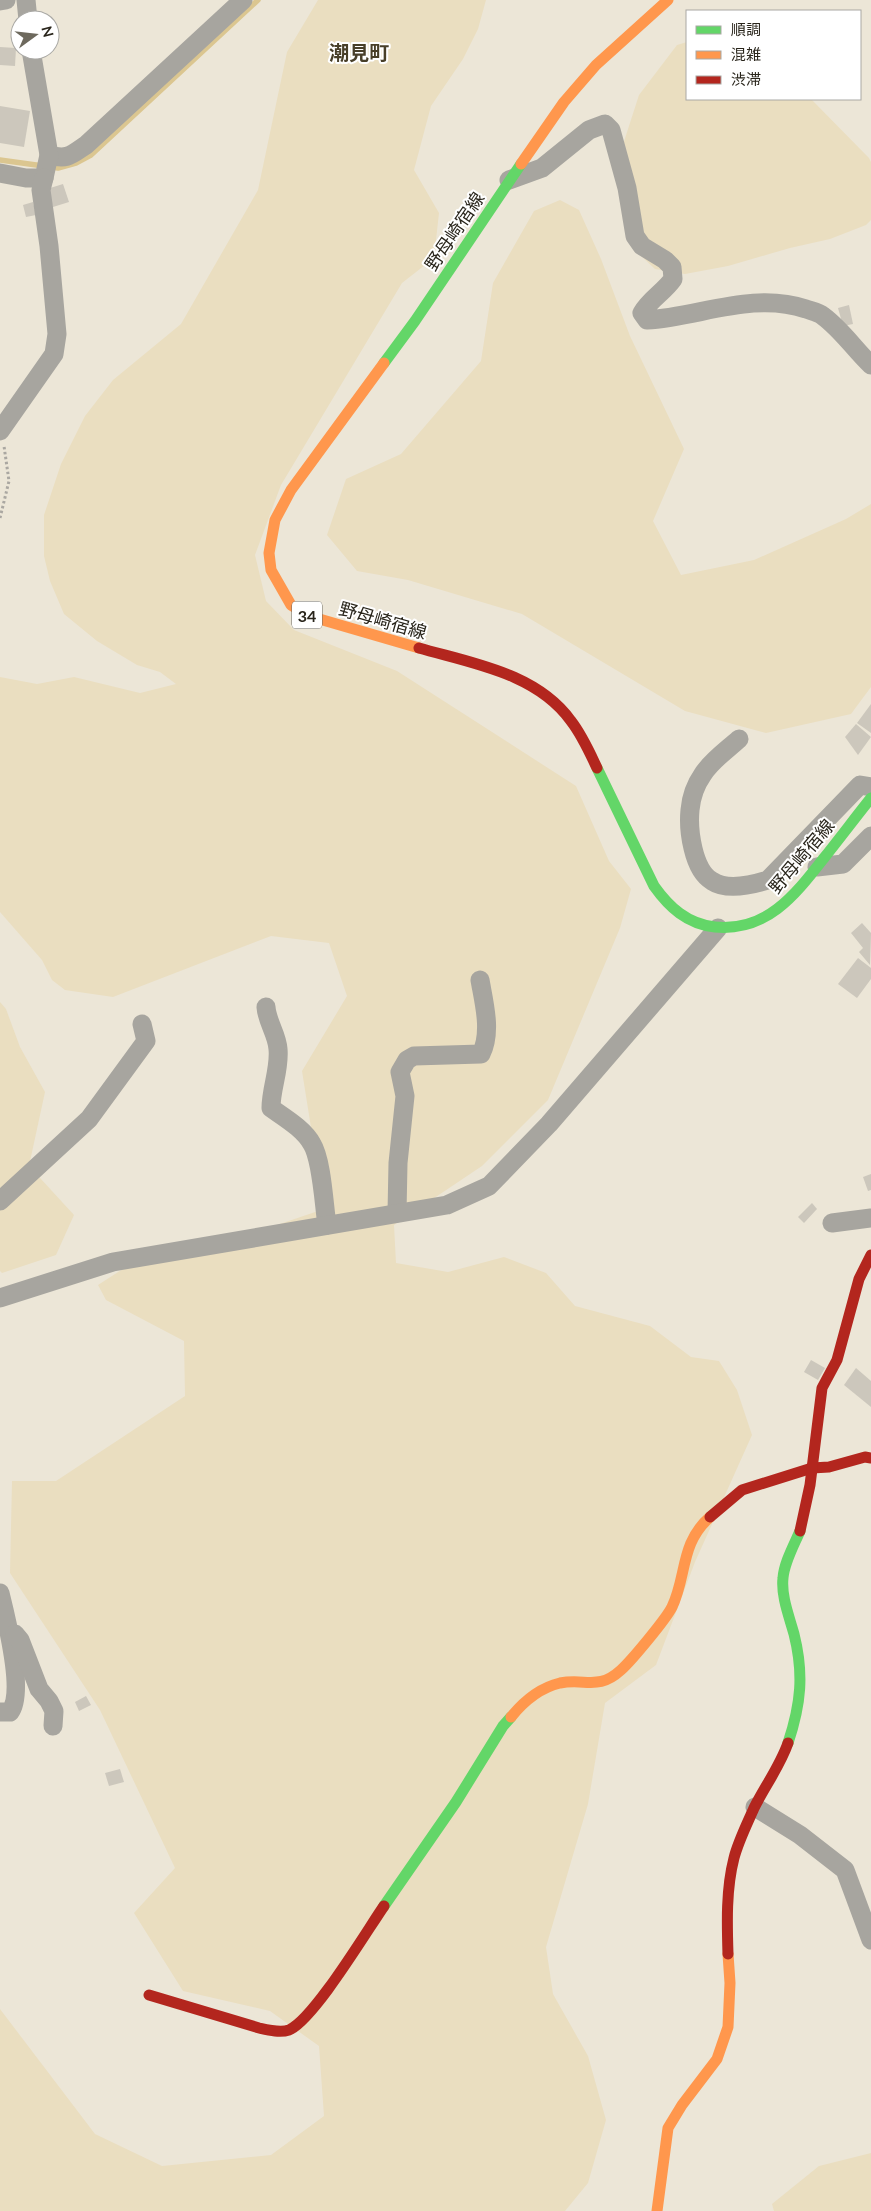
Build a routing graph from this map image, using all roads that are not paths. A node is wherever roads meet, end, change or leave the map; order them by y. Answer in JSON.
{"nodes":[{"id":1,"x":6,"y":0,"type":"edge"},
{"id":2,"x":243,"y":0,"type":"edge"},
{"id":3,"x":668,"y":0,"type":"edge"},
{"id":4,"x":0,"y":1,"type":"edge"},
{"id":5,"x":32,"y":60,"type":"edge"},
{"id":6,"x":47,"y":166,"type":"junction"},
{"id":7,"x":0,"y":173,"type":"edge"},
{"id":8,"x":510,"y":180,"type":"junction"},
{"id":9,"x":871,"y":365,"type":"edge"},
{"id":10,"x":1,"y":430,"type":"edge"},
{"id":11,"x":739,"y":739,"type":"dead end"},
{"id":12,"x":871,"y":787,"type":"edge"},
{"id":13,"x":871,"y":798,"type":"edge"},
{"id":14,"x":871,"y":836,"type":"edge"},
{"id":15,"x":817,"y":867,"type":"junction"},
{"id":16,"x":718,"y":928,"type":"junction"},
{"id":17,"x":480,"y":980,"type":"dead end"},
{"id":18,"x":266,"y":1007,"type":"dead end"},
{"id":19,"x":142,"y":1024,"type":"dead end"},
{"id":20,"x":0,"y":1201,"type":"edge"},
{"id":21,"x":398,"y":1213,"type":"junction"},
{"id":22,"x":871,"y":1218,"type":"edge"},
{"id":23,"x":832,"y":1223,"type":"dead end"},
{"id":24,"x":327,"y":1225,"type":"junction"},
{"id":25,"x":871,"y":1255,"type":"edge"},
{"id":26,"x":0,"y":1298,"type":"edge"},
{"id":27,"x":871,"y":1458,"type":"edge"},
{"id":28,"x":812,"y":1468,"type":"junction"},
{"id":29,"x":0,"y":1593,"type":"edge"},
{"id":30,"x":8,"y":1625,"type":"junction"},
{"id":31,"x":0,"y":1712,"type":"edge"},
{"id":32,"x":53,"y":1726,"type":"dead end"},
{"id":33,"x":755,"y":1807,"type":"junction"},
{"id":34,"x":871,"y":1940,"type":"edge"},
{"id":35,"x":150,"y":1995,"type":"dead end"},
{"id":36,"x":657,"y":2211,"type":"edge"}],
"edges":[{"from":1,"to":4,"type":"street"},
{"from":2,"to":6,"type":"street"},
{"from":3,"to":8,"type":"street","name":"野母崎宿線","number":"34"},
{"from":5,"to":6,"type":"street"},
{"from":6,"to":7,"type":"street"},
{"from":6,"to":10,"type":"street"},
{"from":8,"to":9,"type":"street"},
{"from":8,"to":16,"type":"street","name":"野母崎宿線","number":"34"},
{"from":11,"to":12,"type":"street"},
{"from":13,"to":15,"type":"street","name":"野母崎宿線","number":"34"},
{"from":14,"to":15,"type":"street"},
{"from":15,"to":16,"type":"street","name":"野母崎宿線","number":"34"},
{"from":16,"to":21,"type":"street"},
{"from":17,"to":21,"type":"street"},
{"from":18,"to":24,"type":"street"},
{"from":19,"to":20,"type":"street"},
{"from":21,"to":24,"type":"street"},
{"from":22,"to":23,"type":"street"},
{"from":24,"to":26,"type":"street"},
{"from":25,"to":28,"type":"street"},
{"from":27,"to":28,"type":"street"},
{"from":28,"to":33,"type":"street"},
{"from":28,"to":35,"type":"street"},
{"from":29,"to":30,"type":"street"},
{"from":30,"to":31,"type":"street"},
{"from":30,"to":32,"type":"street"},
{"from":33,"to":34,"type":"street"},
{"from":33,"to":36,"type":"street"}]}
